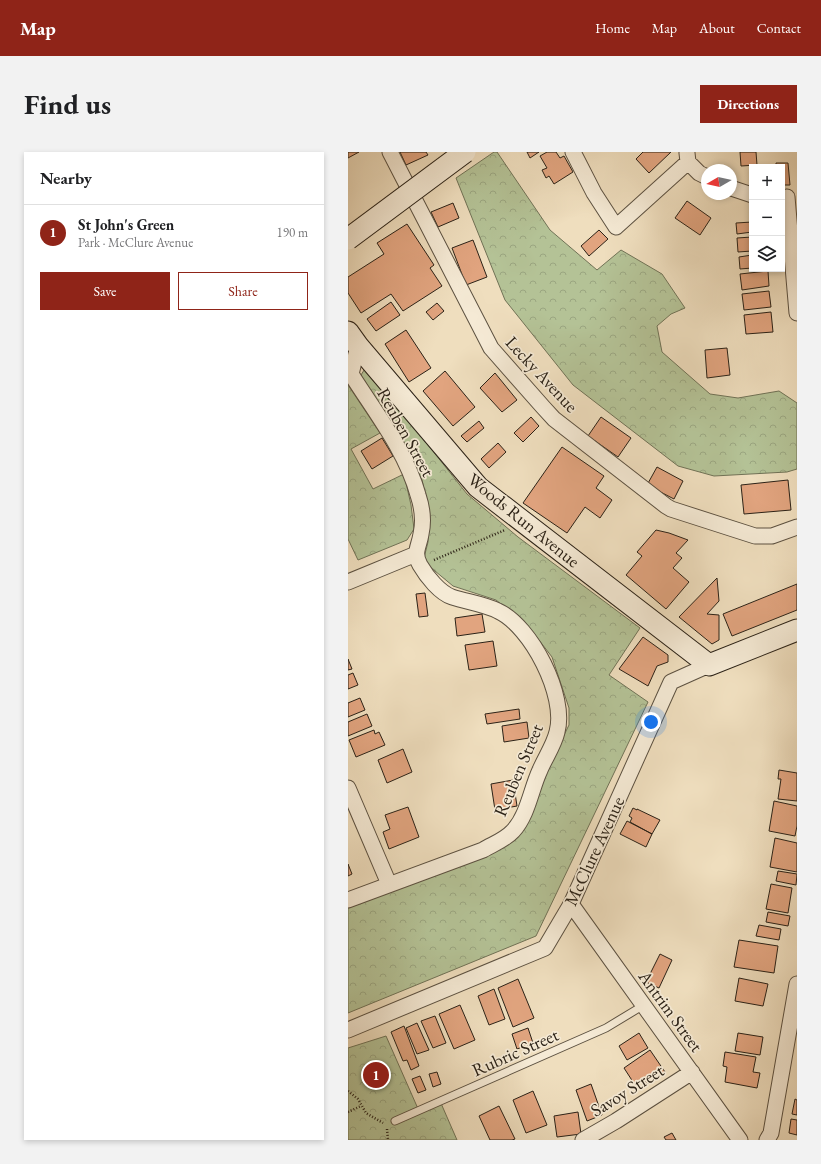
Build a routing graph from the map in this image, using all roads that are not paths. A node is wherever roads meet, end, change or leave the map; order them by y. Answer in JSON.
{"nodes":[{"id":1,"x":390,"y":152,"type":"edge"},
{"id":2,"x":465,"y":152,"type":"edge"},
{"id":3,"x":573,"y":152,"type":"edge"},
{"id":4,"x":687,"y":157,"type":"edge"},
{"id":5,"x":701,"y":174,"type":"edge"},
{"id":6,"x":737,"y":190,"type":"edge"},
{"id":7,"x":749,"y":194,"type":"edge"},
{"id":8,"x":789,"y":196,"type":"edge"},
{"id":9,"x":348,"y":239,"type":"edge"},
{"id":10,"x":797,"y":314,"type":"edge"},
{"id":11,"x":353,"y":339,"type":"edge"},
{"id":12,"x":797,"y":526,"type":"edge"},
{"id":13,"x":418,"y":560,"type":"junction"},
{"id":14,"x":348,"y":582,"type":"edge"},
{"id":15,"x":797,"y":630,"type":"edge"},
{"id":16,"x":709,"y":665,"type":"junction"},
{"id":17,"x":348,"y":788,"type":"edge"},
{"id":18,"x":389,"y":884,"type":"junction"},
{"id":19,"x":348,"y":900,"type":"edge"},
{"id":20,"x":571,"y":904,"type":"junction"},
{"id":21,"x":797,"y":984,"type":"edge"},
{"id":22,"x":644,"y":1005,"type":"junction"},
{"id":23,"x":348,"y":1030,"type":"edge"},
{"id":24,"x":692,"y":1072,"type":"junction"},
{"id":25,"x":395,"y":1121,"type":"dead end"},
{"id":26,"x":583,"y":1140,"type":"edge"},
{"id":27,"x":740,"y":1140,"type":"edge"},
{"id":28,"x":768,"y":1140,"type":"edge"}],
"edges":[{"from":1,"to":12,"type":"street","name":"Lecky Avenue"},
{"from":2,"to":9,"type":"street","bridge":true},
{"from":3,"to":4,"type":"street"},
{"from":4,"to":5,"type":"street"},
{"from":6,"to":7,"type":"street"},
{"from":8,"to":10,"type":"street"},
{"from":11,"to":13,"type":"street","name":"Reuben Street"},
{"from":11,"to":16,"type":"street","name":"Woods Run Avenue"},
{"from":13,"to":14,"type":"street"},
{"from":13,"to":18,"type":"street","name":"Reuben Street"},
{"from":15,"to":16,"type":"street","name":"McClure Avenue"},
{"from":16,"to":20,"type":"street","name":"McClure Avenue"},
{"from":17,"to":18,"type":"street"},
{"from":18,"to":19,"type":"street","name":"Reuben Street"},
{"from":20,"to":22,"type":"street","name":"Antrim Street"},
{"from":20,"to":23,"type":"street","name":"McClure Avenue"},
{"from":21,"to":28,"type":"street"},
{"from":22,"to":24,"type":"street","name":"Antrim Street"},
{"from":22,"to":25,"type":"lane","name":"Rubric Street"},
{"from":24,"to":26,"type":"street","name":"Savoy Street"},
{"from":24,"to":27,"type":"street","name":"Antrim Street"}]}
